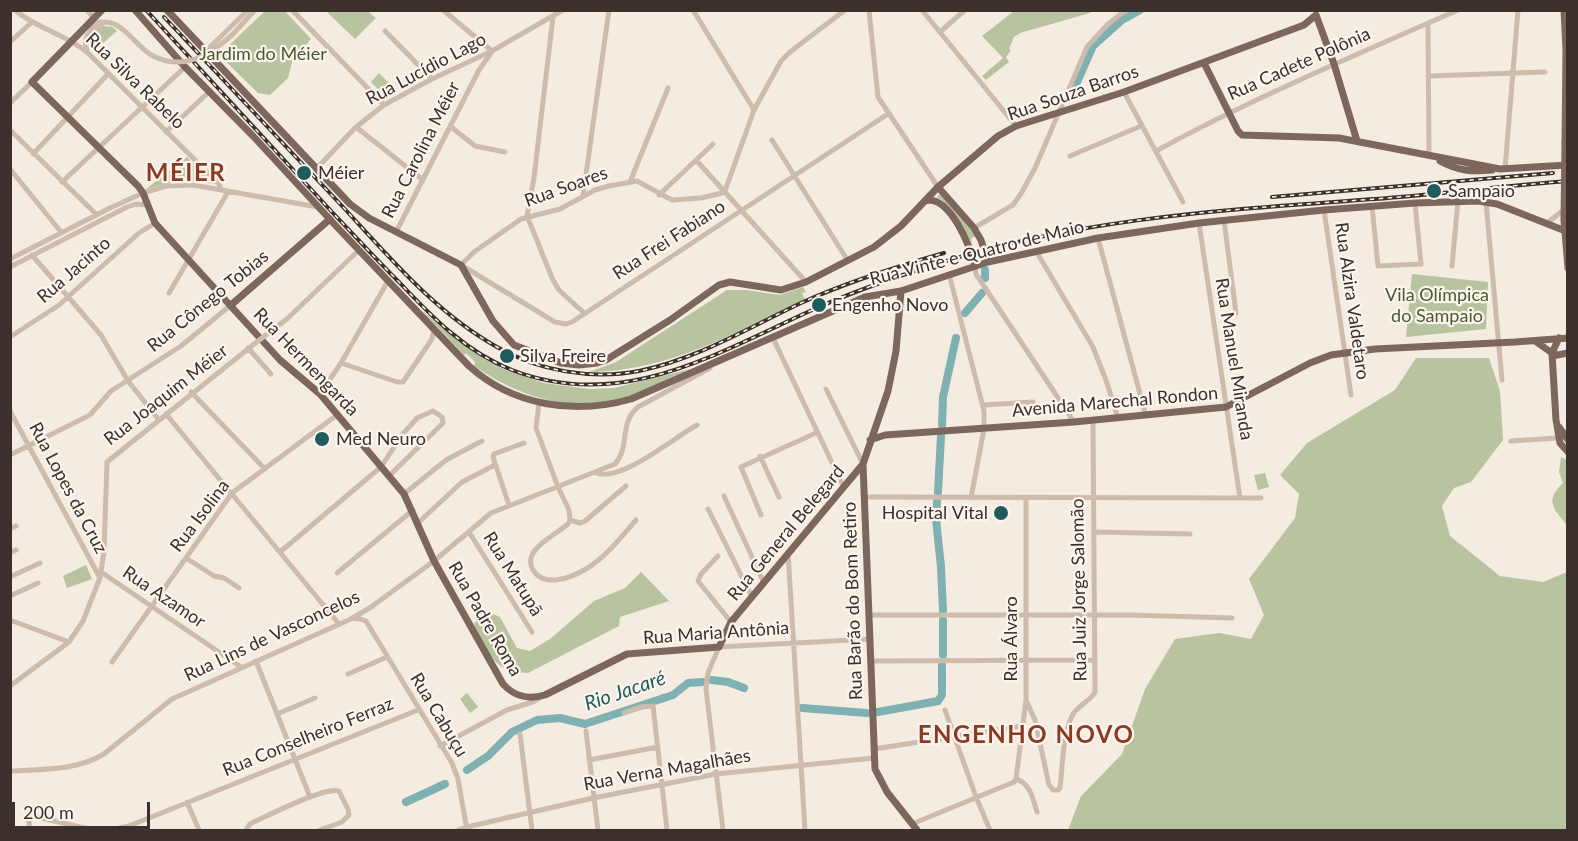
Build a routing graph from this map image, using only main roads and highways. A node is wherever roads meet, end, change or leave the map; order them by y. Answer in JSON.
{"nodes":[{"id":1,"x":102,"y":10,"type":"edge"},
{"id":2,"x":135,"y":10,"type":"edge"},
{"id":3,"x":167,"y":10,"type":"edge"},
{"id":4,"x":1564,"y":10,"type":"edge"},
{"id":5,"x":1316,"y":13,"type":"edge"},
{"id":6,"x":1204,"y":63,"type":"junction"},
{"id":7,"x":1566,"y":104,"type":"junction"},
{"id":8,"x":1568,"y":113,"type":"edge"},
{"id":9,"x":1357,"y":141,"type":"junction"},
{"id":10,"x":1568,"y":165,"type":"edge"},
{"id":11,"x":935,"y":187,"type":"junction"},
{"id":12,"x":923,"y":202,"type":"junction"},
{"id":13,"x":330,"y":219,"type":"junction"},
{"id":14,"x":1568,"y":232,"type":"edge"},
{"id":15,"x":988,"y":262,"type":"junction"},
{"id":16,"x":975,"y":266,"type":"junction"},
{"id":17,"x":1568,"y":268,"type":"edge"},
{"id":18,"x":901,"y":291,"type":"junction"},
{"id":19,"x":231,"y":305,"type":"junction"},
{"id":20,"x":1564,"y":337,"type":"edge"},
{"id":21,"x":1535,"y":340,"type":"junction"},
{"id":22,"x":1568,"y":353,"type":"edge"},
{"id":23,"x":1552,"y":354,"type":"junction"},
{"id":24,"x":1556,"y":420,"type":"junction"},
{"id":25,"x":870,"y":440,"type":"junction"},
{"id":26,"x":1568,"y":440,"type":"edge"},
{"id":27,"x":1568,"y":452,"type":"edge"},
{"id":28,"x":863,"y":464,"type":"junction"},
{"id":29,"x":434,"y":561,"type":"joint"},
{"id":30,"x":719,"y":647,"type":"joint"},
{"id":31,"x":545,"y":695,"type":"joint"},
{"id":32,"x":917,"y":831,"type":"edge"}],
"edges":[{"from":1,"to":19,"type":"main road","name":"Rua Hermengarda"},
{"from":2,"to":13,"type":"main road","name":"Rua Vinte e Quatro de Maio"},
{"from":3,"to":12,"type":"main road","name":"Rua Souza Barros"},
{"from":4,"to":7,"type":"main road"},
{"from":5,"to":6,"type":"main road","name":"Rua Souza Barros"},
{"from":5,"to":9,"type":"main road"},
{"from":6,"to":9,"type":"main road"},
{"from":6,"to":11,"type":"main road","name":"Rua Souza Barros"},
{"from":7,"to":8,"type":"main road"},
{"from":7,"to":17,"type":"main road","bridge":true},
{"from":9,"to":10,"type":"main road"},
{"from":11,"to":12,"type":"main road","name":"Rua Souza Barros"},
{"from":11,"to":15,"type":"main road"},
{"from":12,"to":16,"type":"main road"},
{"from":13,"to":18,"type":"main road","name":"Rua Vinte e Quatro de Maio"},
{"from":13,"to":19,"type":"main road","name":"Rua Cônego Tobias"},
{"from":14,"to":15,"type":"main road","name":"Rua Vinte e Quatro de Maio"},
{"from":15,"to":16,"type":"main road","name":"Rua Vinte e Quatro de Maio"},
{"from":16,"to":18,"type":"main road","name":"Rua Vinte e Quatro de Maio"},
{"from":18,"to":25,"type":"main road","name":"Rua Barão do Bom Retiro"},
{"from":19,"to":29,"type":"main road","name":"Rua Hermengarda"},
{"from":20,"to":21,"type":"main road","name":"Avenida Marechal Rondon"},
{"from":20,"to":23,"type":"main road"},
{"from":21,"to":23,"type":"main road"},
{"from":21,"to":25,"type":"main road","name":"Avenida Marechal Rondon"},
{"from":22,"to":23,"type":"main road"},
{"from":23,"to":24,"type":"main road"},
{"from":24,"to":26,"type":"main road"},
{"from":24,"to":27,"type":"main road"},
{"from":25,"to":28,"type":"main road","name":"Rua Barão do Bom Retiro"},
{"from":28,"to":30,"type":"main road","name":"Rua General Belegard"},
{"from":28,"to":32,"type":"main road","name":"Rua Barão do Bom Retiro"},
{"from":29,"to":31,"type":"main road","name":"Rua Padre Roma"},
{"from":30,"to":31,"type":"main road","name":"Rua Maria Antônia"}]}
